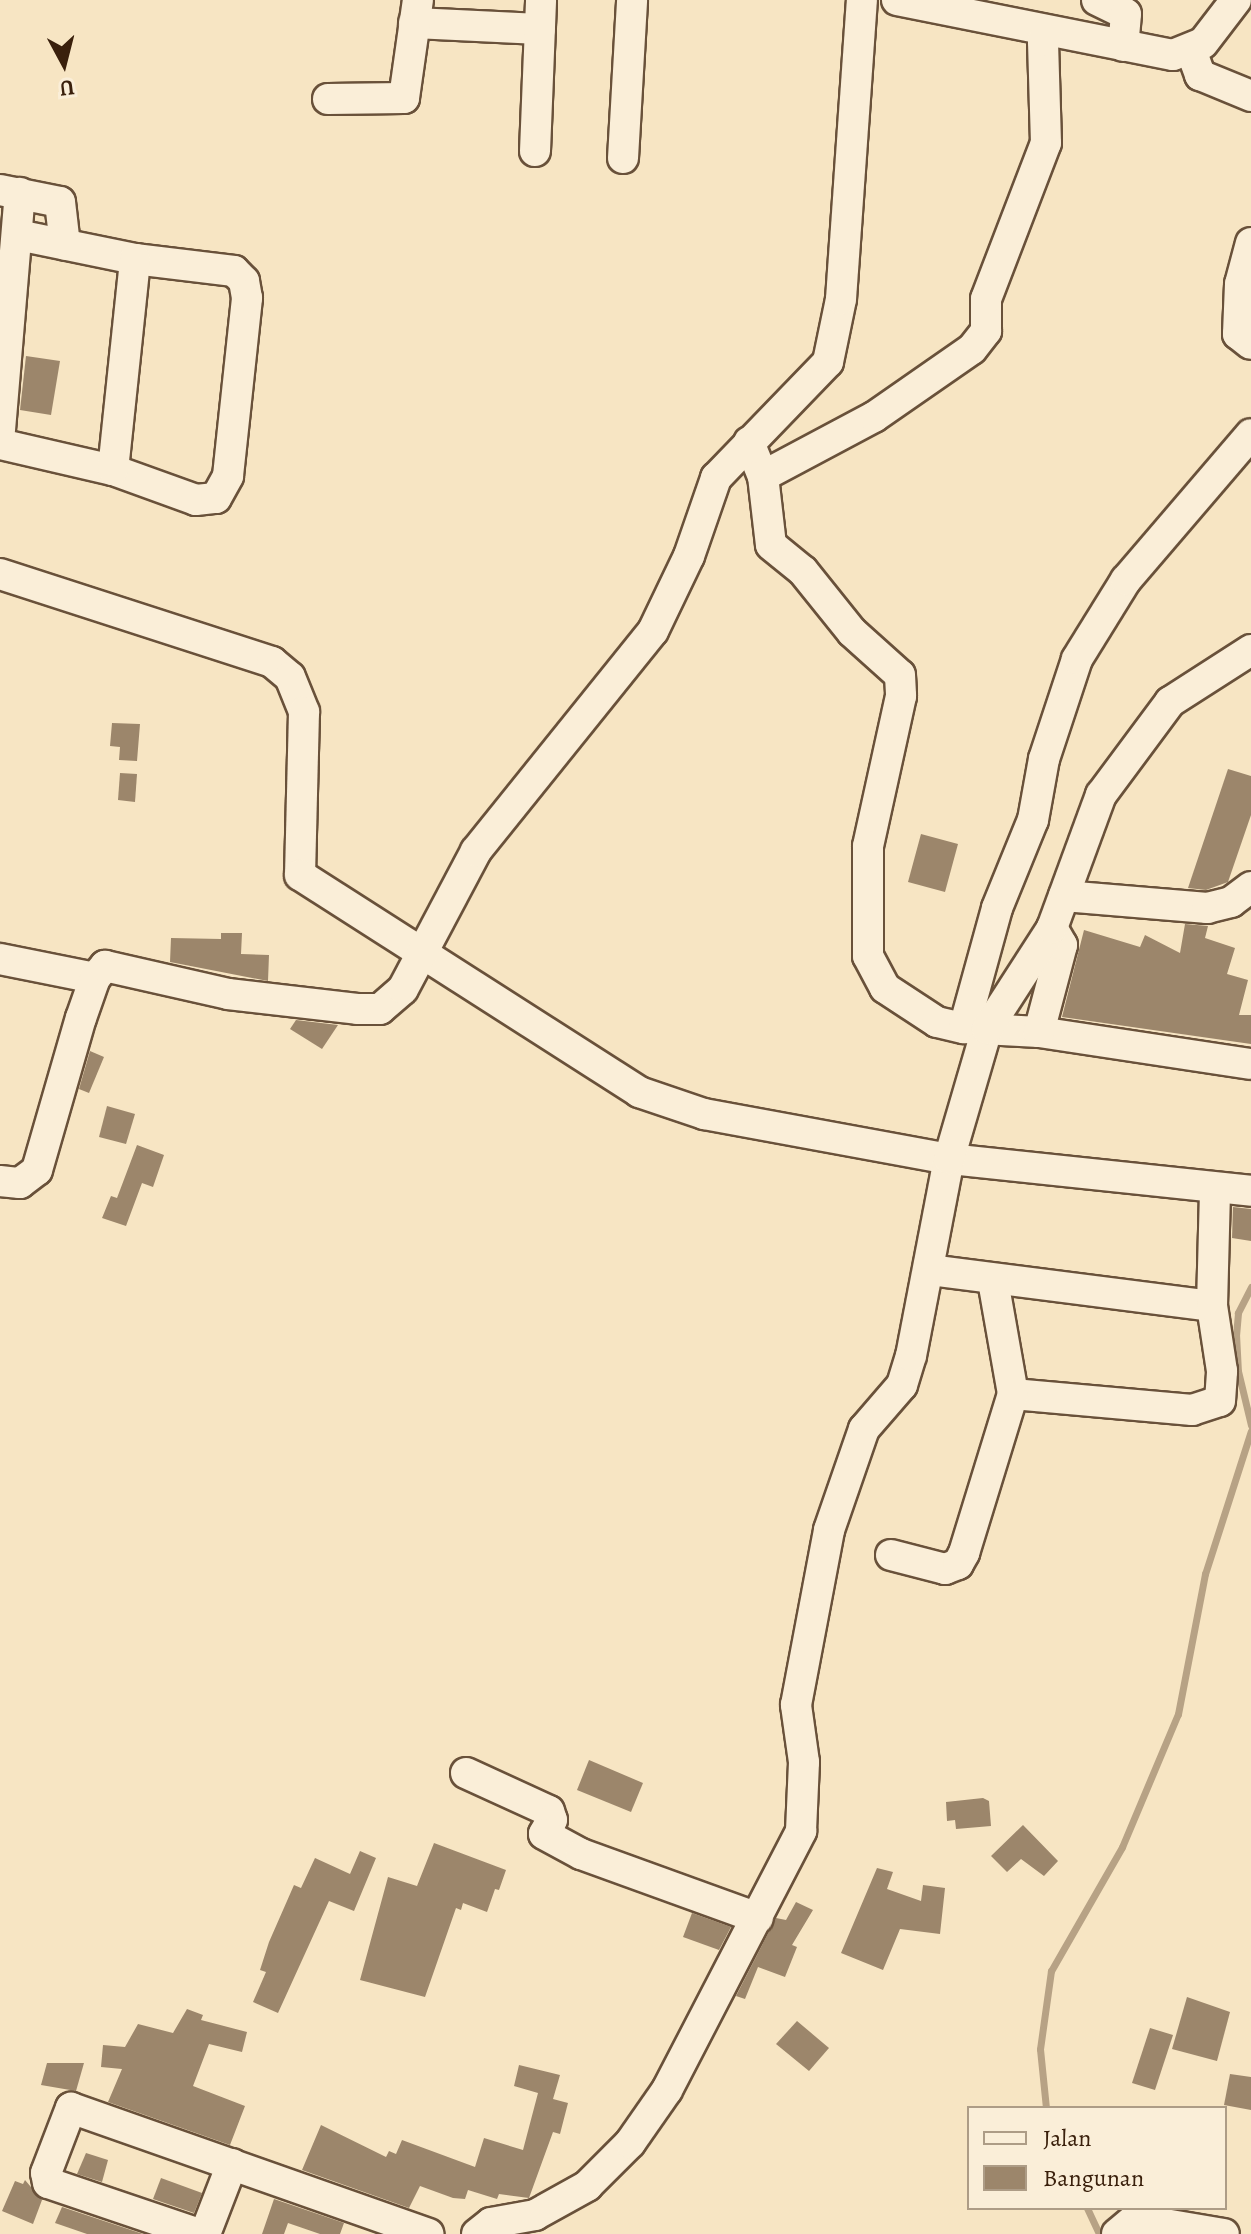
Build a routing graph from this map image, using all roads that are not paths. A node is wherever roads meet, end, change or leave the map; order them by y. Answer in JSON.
{"nodes":[{"id":1,"x":632,"y":0,"type":"edge"},
{"id":2,"x":862,"y":0,"type":"edge"},
{"id":3,"x":897,"y":0,"type":"edge"},
{"id":4,"x":1097,"y":0,"type":"edge"},
{"id":5,"x":1236,"y":0,"type":"edge"},
{"id":6,"x":416,"y":11,"type":"edge"},
{"id":7,"x":540,"y":14,"type":"edge"},
{"id":8,"x":1048,"y":31,"type":"junction"},
{"id":9,"x":1123,"y":46,"type":"junction"},
{"id":10,"x":1191,"y":50,"type":"junction"},
{"id":11,"x":1251,"y":96,"type":"edge"},
{"id":12,"x":328,"y":99,"type":"dead end"},
{"id":13,"x":535,"y":151,"type":"dead end"},
{"id":14,"x":623,"y":158,"type":"dead end"},
{"id":15,"x":10,"y":191,"type":"edge"},
{"id":16,"x":18,"y":235,"type":"junction"},
{"id":17,"x":1251,"y":243,"type":"edge"},
{"id":18,"x":65,"y":245,"type":"junction"},
{"id":19,"x":135,"y":259,"type":"junction"},
{"id":20,"x":1251,"y":344,"type":"edge"},
{"id":21,"x":0,"y":430,"type":"edge"},
{"id":22,"x":1251,"y":434,"type":"edge"},
{"id":23,"x":749,"y":442,"type":"junction"},
{"id":24,"x":0,"y":444,"type":"edge"},
{"id":25,"x":113,"y":470,"type":"junction"},
{"id":26,"x":763,"y":476,"type":"junction"},
{"id":27,"x":0,"y":574,"type":"edge"},
{"id":28,"x":1251,"y":650,"type":"edge"},
{"id":29,"x":1251,"y":887,"type":"edge"},
{"id":30,"x":1064,"y":896,"type":"junction"},
{"id":31,"x":1052,"y":928,"type":"junction"},
{"id":32,"x":424,"y":951,"type":"junction"},
{"id":33,"x":0,"y":959,"type":"edge"},
{"id":34,"x":95,"y":978,"type":"junction"},
{"id":35,"x":976,"y":1029,"type":"junction"},
{"id":36,"x":1039,"y":1032,"type":"junction"},
{"id":37,"x":1251,"y":1064,"type":"edge"},
{"id":38,"x":949,"y":1159,"type":"junction"},
{"id":39,"x":0,"y":1181,"type":"edge"},
{"id":40,"x":1215,"y":1190,"type":"junction"},
{"id":41,"x":1251,"y":1191,"type":"edge"},
{"id":42,"x":930,"y":1270,"type":"junction"},
{"id":43,"x":993,"y":1281,"type":"junction"},
{"id":44,"x":1212,"y":1306,"type":"junction"},
{"id":45,"x":1013,"y":1394,"type":"junction"},
{"id":46,"x":891,"y":1555,"type":"dead end"},
{"id":47,"x":466,"y":1773,"type":"dead end"},
{"id":48,"x":758,"y":1918,"type":"junction"},
{"id":49,"x":232,"y":2164,"type":"junction"},
{"id":50,"x":1251,"y":2232,"type":"edge"},
{"id":51,"x":202,"y":2234,"type":"edge"},
{"id":52,"x":428,"y":2234,"type":"edge"},
{"id":53,"x":477,"y":2234,"type":"edge"},
{"id":54,"x":1117,"y":2234,"type":"edge"},
{"id":55,"x":1224,"y":2234,"type":"edge"},
{"id":56,"x":1238,"y":2234,"type":"edge"}],
"edges":[{"from":1,"to":14,"type":"street"},
{"from":2,"to":23,"type":"street"},
{"from":3,"to":8,"type":"street"},
{"from":4,"to":9,"type":"street"},
{"from":5,"to":10,"type":"street"},
{"from":6,"to":7,"type":"street"},
{"from":6,"to":12,"type":"street"},
{"from":7,"to":13,"type":"street"},
{"from":8,"to":9,"type":"street"},
{"from":8,"to":26,"type":"street"},
{"from":9,"to":10,"type":"street"},
{"from":10,"to":11,"type":"street"},
{"from":15,"to":16,"type":"street"},
{"from":15,"to":18,"type":"street"},
{"from":16,"to":18,"type":"street"},
{"from":16,"to":21,"type":"street"},
{"from":17,"to":20,"type":"street"},
{"from":18,"to":19,"type":"street"},
{"from":19,"to":25,"type":"street"},
{"from":19,"to":25,"type":"street"},
{"from":22,"to":35,"type":"street"},
{"from":23,"to":26,"type":"street"},
{"from":23,"to":32,"type":"street"},
{"from":24,"to":25,"type":"street"},
{"from":26,"to":35,"type":"street"},
{"from":27,"to":32,"type":"street"},
{"from":28,"to":30,"type":"street"},
{"from":29,"to":30,"type":"street"},
{"from":30,"to":31,"type":"street"},
{"from":31,"to":35,"type":"street"},
{"from":31,"to":36,"type":"street"},
{"from":32,"to":34,"type":"street"},
{"from":32,"to":38,"type":"street"},
{"from":33,"to":34,"type":"street"},
{"from":34,"to":39,"type":"street"},
{"from":35,"to":36,"type":"street"},
{"from":35,"to":38,"type":"street"},
{"from":36,"to":37,"type":"street"},
{"from":38,"to":40,"type":"street"},
{"from":38,"to":42,"type":"street"},
{"from":40,"to":41,"type":"street"},
{"from":40,"to":44,"type":"street"},
{"from":42,"to":43,"type":"street"},
{"from":42,"to":48,"type":"street"},
{"from":43,"to":44,"type":"street"},
{"from":43,"to":45,"type":"street"},
{"from":44,"to":45,"type":"street"},
{"from":45,"to":46,"type":"street"},
{"from":47,"to":48,"type":"street"},
{"from":48,"to":53,"type":"street"},
{"from":49,"to":51,"type":"street"},
{"from":49,"to":51,"type":"street"},
{"from":49,"to":52,"type":"street"},
{"from":50,"to":56,"type":"street"},
{"from":54,"to":55,"type":"street"}]}
